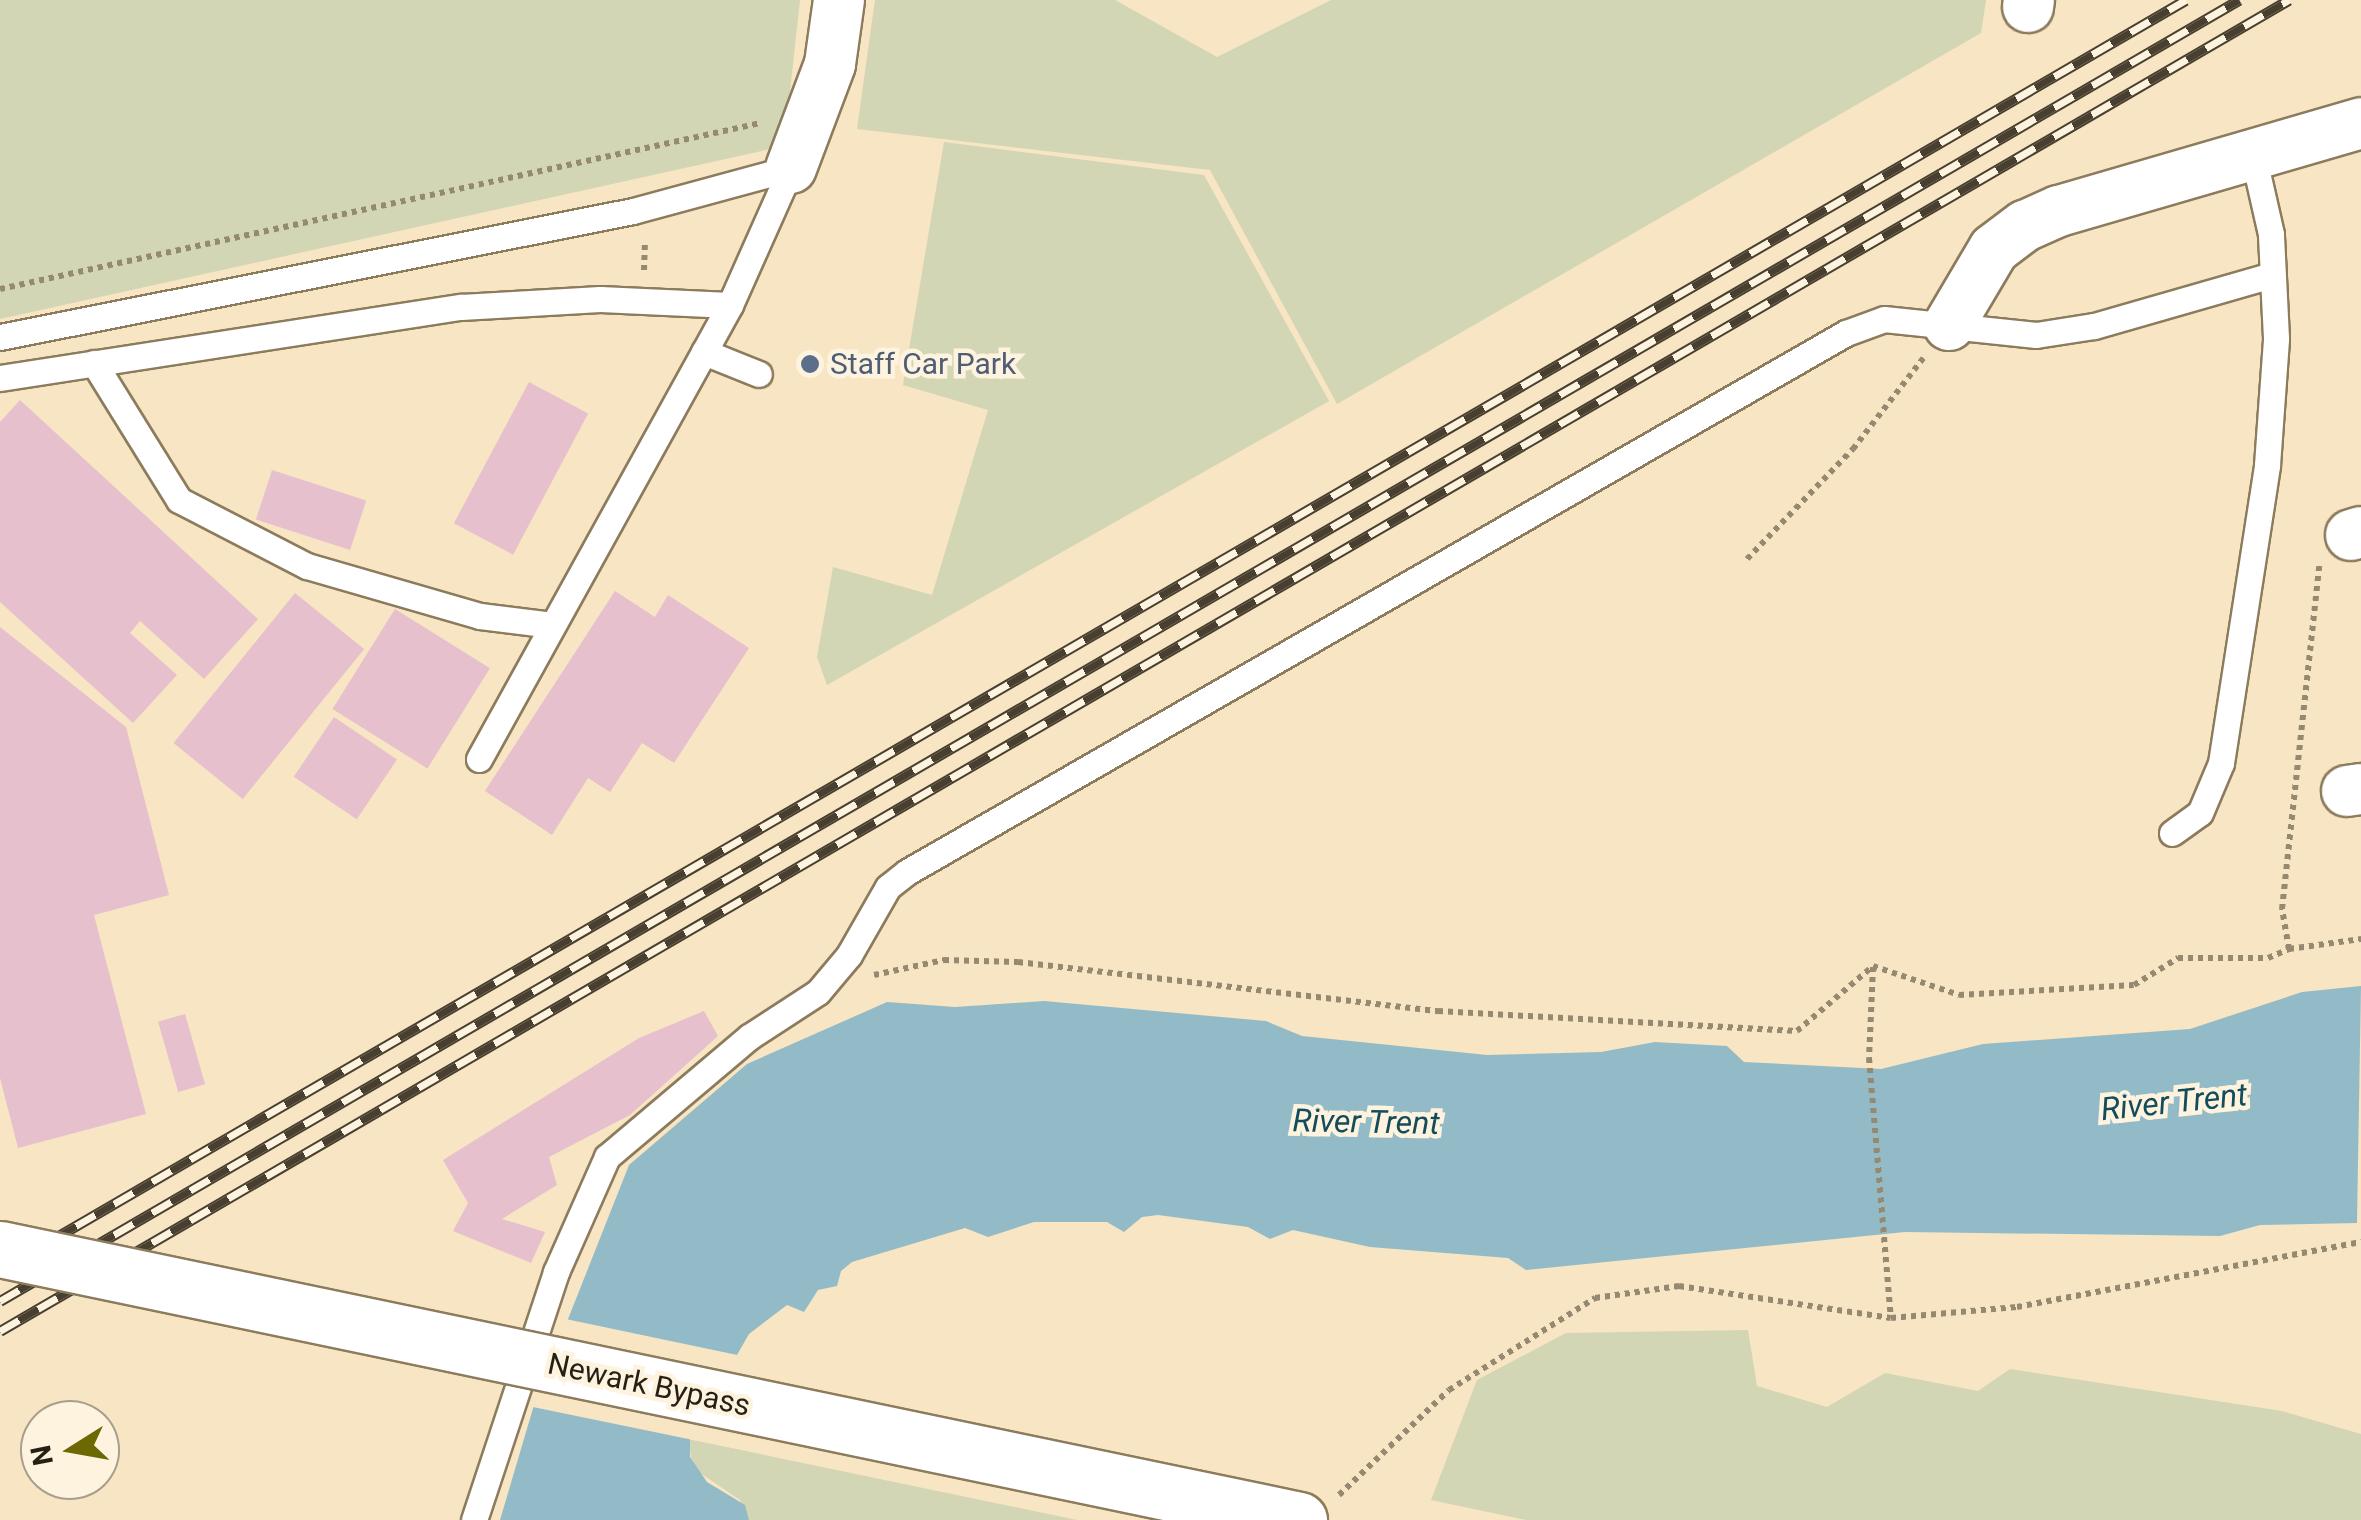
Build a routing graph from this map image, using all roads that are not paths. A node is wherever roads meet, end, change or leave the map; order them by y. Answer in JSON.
{"nodes":[{"id":1,"x":840,"y":0,"type":"edge"},
{"id":2,"x":2361,"y":124,"type":"edge"},
{"id":3,"x":2252,"y":155,"type":"junction"},
{"id":4,"x":790,"y":168,"type":"junction"},
{"id":5,"x":2272,"y":276,"type":"junction"},
{"id":6,"x":730,"y":305,"type":"junction"},
{"id":7,"x":1949,"y":325,"type":"junction"},
{"id":8,"x":0,"y":338,"type":"edge"},
{"id":9,"x":704,"y":352,"type":"junction"},
{"id":10,"x":94,"y":363,"type":"junction"},
{"id":11,"x":760,"y":374,"type":"dead end"},
{"id":12,"x":0,"y":378,"type":"edge"},
{"id":13,"x":552,"y":625,"type":"junction"},
{"id":14,"x":479,"y":759,"type":"dead end"},
{"id":15,"x":2172,"y":832,"type":"dead end"},
{"id":16,"x":0,"y":1249,"type":"edge"},
{"id":17,"x":1313,"y":1514,"type":"edge"},
{"id":18,"x":474,"y":1520,"type":"edge"}],
"edges":[{"from":1,"to":4,"type":"street"},
{"from":2,"to":3,"type":"street"},
{"from":3,"to":5,"type":"lane"},
{"from":3,"to":7,"type":"street"},
{"from":4,"to":6,"type":"lane"},
{"from":4,"to":8,"type":"lane"},
{"from":5,"to":7,"type":"lane"},
{"from":5,"to":15,"type":"lane"},
{"from":6,"to":9,"type":"lane"},
{"from":6,"to":10,"type":"lane"},
{"from":7,"to":18,"type":"lane"},
{"from":9,"to":11,"type":"lane"},
{"from":9,"to":13,"type":"lane"},
{"from":10,"to":12,"type":"lane"},
{"from":10,"to":13,"type":"lane"},
{"from":13,"to":14,"type":"lane"},
{"from":16,"to":17,"type":"highway","name":"Newark Bypass","bridge":true}]}
